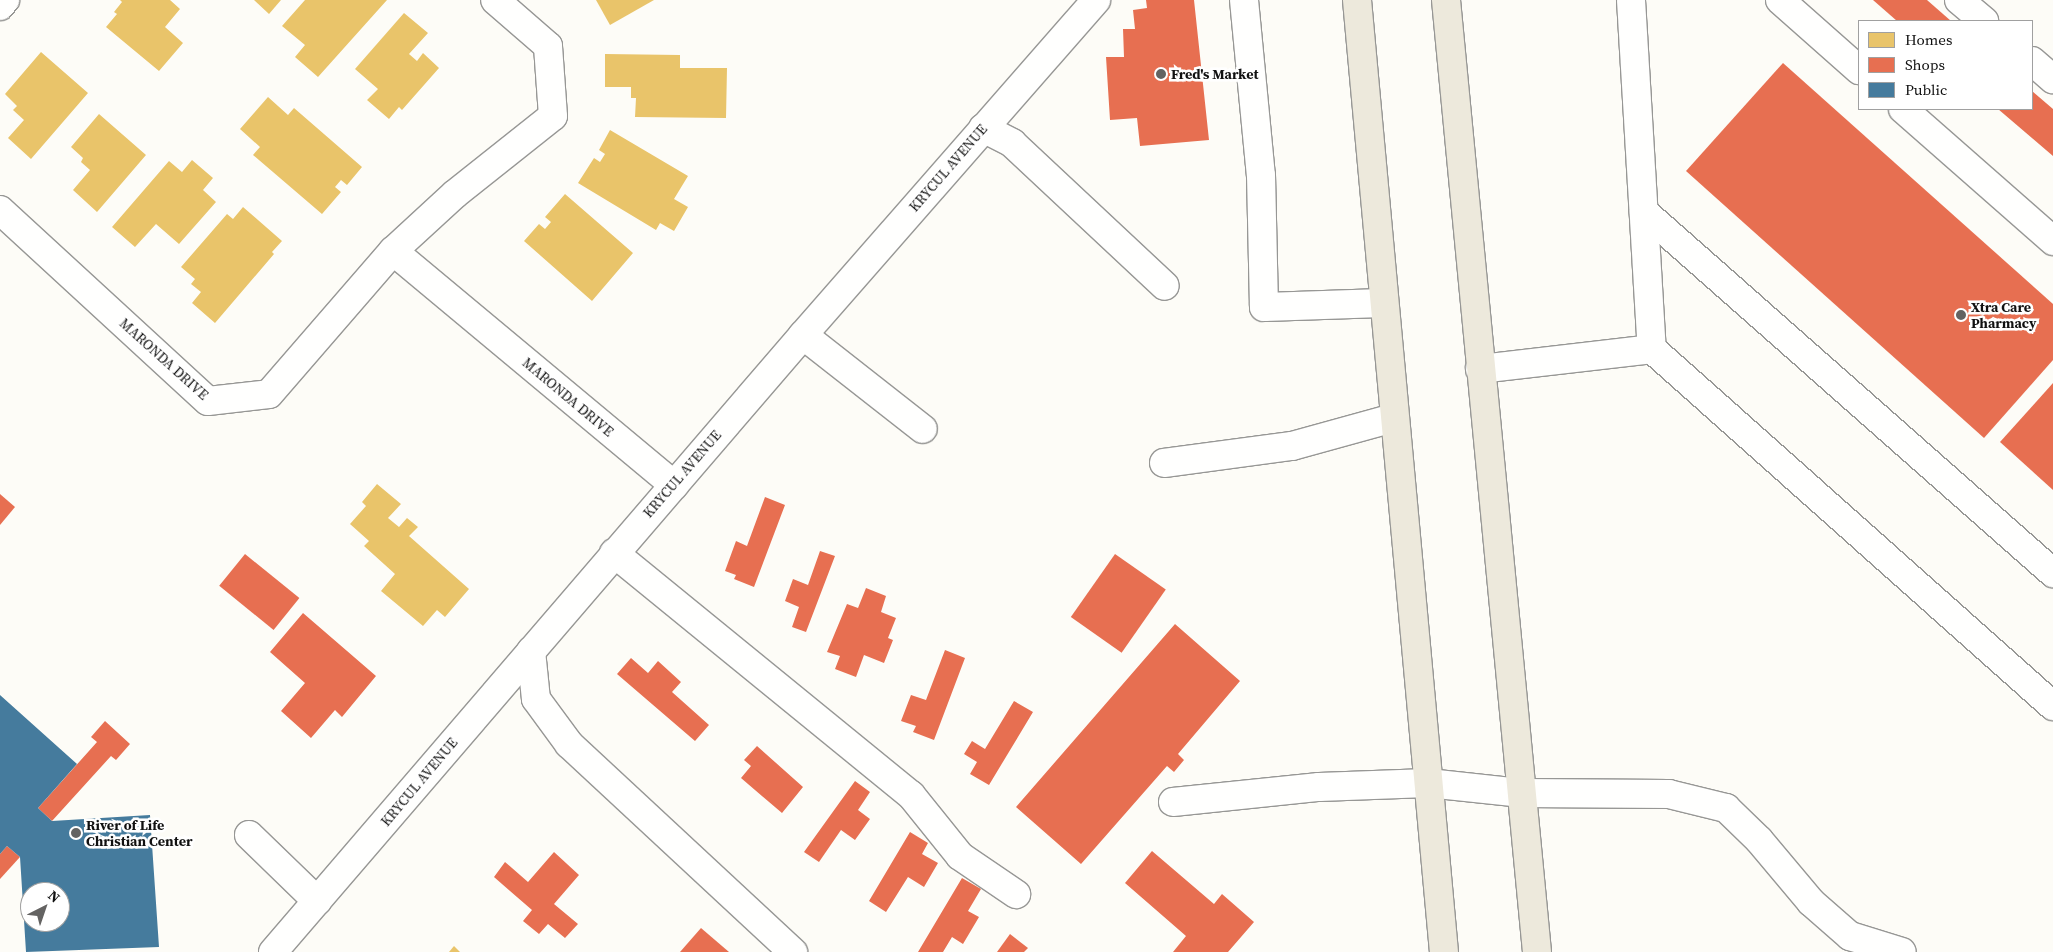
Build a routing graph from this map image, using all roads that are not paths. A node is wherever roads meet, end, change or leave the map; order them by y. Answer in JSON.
{"nodes":[{"id":1,"x":5,"y":0,"type":"edge"},
{"id":2,"x":495,"y":0,"type":"edge"},
{"id":3,"x":1096,"y":0,"type":"edge"},
{"id":4,"x":1244,"y":0,"type":"edge"},
{"id":5,"x":1357,"y":0,"type":"edge"},
{"id":6,"x":1446,"y":0,"type":"edge"},
{"id":7,"x":1630,"y":0,"type":"edge"},
{"id":8,"x":1780,"y":0,"type":"edge"},
{"id":9,"x":1959,"y":0,"type":"edge"},
{"id":10,"x":0,"y":6,"type":"edge"},
{"id":11,"x":1983,"y":20,"type":"edge"},
{"id":12,"x":2033,"y":62,"type":"edge"},
{"id":13,"x":1858,"y":69,"type":"edge"},
{"id":14,"x":2053,"y":79,"type":"edge"},
{"id":15,"x":1904,"y":110,"type":"edge"},
{"id":16,"x":983,"y":128,"type":"junction"},
{"id":17,"x":0,"y":210,"type":"edge"},
{"id":18,"x":1644,"y":212,"type":"junction"},
{"id":19,"x":2053,"y":241,"type":"edge"},
{"id":20,"x":394,"y":251,"type":"junction"},
{"id":21,"x":1165,"y":286,"type":"dead end"},
{"id":22,"x":1383,"y":302,"type":"junction"},
{"id":23,"x":803,"y":335,"type":"junction"},
{"id":24,"x":1652,"y":349,"type":"junction"},
{"id":25,"x":1480,"y":369,"type":"junction"},
{"id":26,"x":1394,"y":418,"type":"junction"},
{"id":27,"x":923,"y":429,"type":"dead end"},
{"id":28,"x":1164,"y":463,"type":"dead end"},
{"id":29,"x":674,"y":485,"type":"junction"},
{"id":30,"x":614,"y":553,"type":"junction"},
{"id":31,"x":2053,"y":573,"type":"edge"},
{"id":32,"x":531,"y":651,"type":"junction"},
{"id":33,"x":2053,"y":706,"type":"edge"},
{"id":34,"x":1428,"y":783,"type":"junction"},
{"id":35,"x":1522,"y":793,"type":"junction"},
{"id":36,"x":1173,"y":802,"type":"dead end"},
{"id":37,"x":248,"y":835,"type":"dead end"},
{"id":38,"x":1016,"y":894,"type":"dead end"},
{"id":39,"x":317,"y":901,"type":"junction"},
{"id":40,"x":273,"y":952,"type":"edge"},
{"id":41,"x":793,"y":952,"type":"edge"},
{"id":42,"x":1444,"y":952,"type":"edge"},
{"id":43,"x":1537,"y":952,"type":"edge"},
{"id":44,"x":1902,"y":952,"type":"edge"}],
"edges":[{"from":1,"to":10,"type":"street"},
{"from":2,"to":20,"type":"street","name":"MARONDA DRIVE"},
{"from":3,"to":16,"type":"street","name":"KRYCUL AVENUE"},
{"from":4,"to":22,"type":"street"},
{"from":5,"to":22,"type":"main road"},
{"from":6,"to":25,"type":"main road"},
{"from":7,"to":18,"type":"street"},
{"from":8,"to":13,"type":"street"},
{"from":9,"to":11,"type":"street"},
{"from":12,"to":14,"type":"street"},
{"from":15,"to":19,"type":"street"},
{"from":16,"to":21,"type":"street"},
{"from":16,"to":23,"type":"street","name":"KRYCUL AVENUE"},
{"from":17,"to":20,"type":"street","name":"MARONDA DRIVE"},
{"from":18,"to":24,"type":"street"},
{"from":18,"to":31,"type":"street"},
{"from":20,"to":29,"type":"street","name":"MARONDA DRIVE"},
{"from":22,"to":26,"type":"main road"},
{"from":23,"to":27,"type":"street"},
{"from":23,"to":29,"type":"street","name":"KRYCUL AVENUE"},
{"from":24,"to":25,"type":"street"},
{"from":24,"to":33,"type":"street"},
{"from":25,"to":35,"type":"main road"},
{"from":26,"to":28,"type":"street"},
{"from":26,"to":34,"type":"main road"},
{"from":29,"to":30,"type":"street","name":"KRYCUL AVENUE"},
{"from":30,"to":32,"type":"street","name":"KRYCUL AVENUE"},
{"from":30,"to":38,"type":"street"},
{"from":32,"to":39,"type":"street","name":"KRYCUL AVENUE"},
{"from":32,"to":41,"type":"street"},
{"from":34,"to":35,"type":"street"},
{"from":34,"to":36,"type":"street"},
{"from":34,"to":42,"type":"main road"},
{"from":35,"to":43,"type":"main road"},
{"from":35,"to":44,"type":"street"},
{"from":37,"to":39,"type":"street"},
{"from":39,"to":40,"type":"street","name":"KRYCUL AVENUE"}]}
